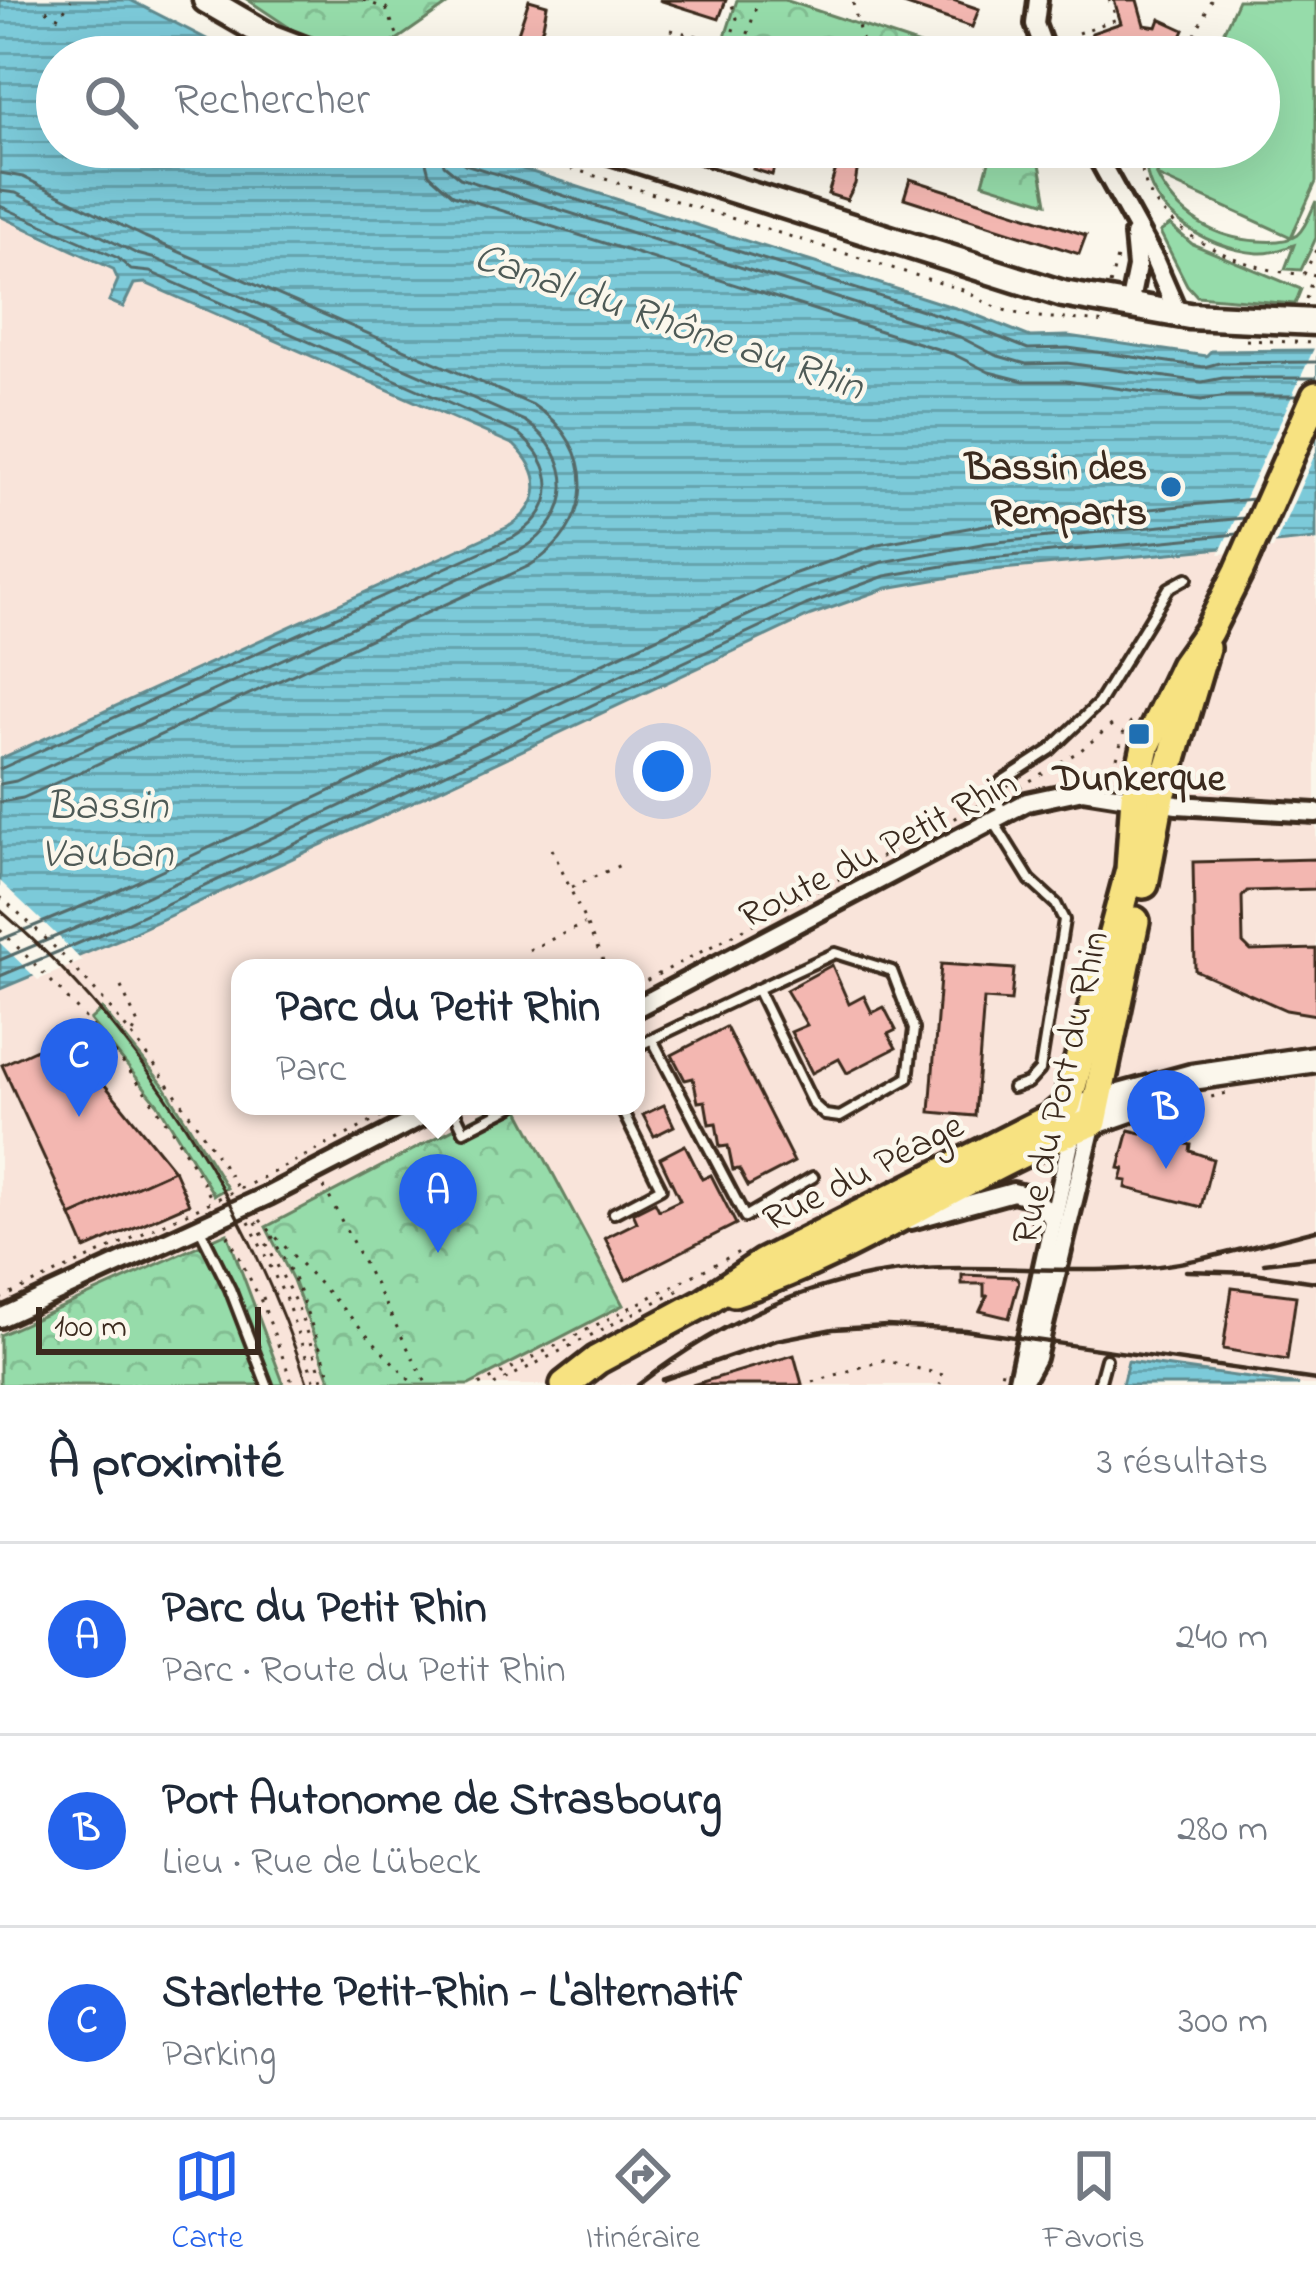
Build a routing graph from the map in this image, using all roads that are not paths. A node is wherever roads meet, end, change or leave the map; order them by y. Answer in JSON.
{"nodes":[{"id":1,"x":206,"y":0,"type":"edge"},
{"id":2,"x":1038,"y":0,"type":"edge"},
{"id":3,"x":268,"y":36,"type":"edge"},
{"id":4,"x":1039,"y":36,"type":"edge"},
{"id":5,"x":664,"y":168,"type":"edge"},
{"id":6,"x":1103,"y":168,"type":"edge"},
{"id":7,"x":1128,"y":217,"type":"junction"},
{"id":8,"x":1154,"y":259,"type":"junction"},
{"id":9,"x":1138,"y":308,"type":"junction"},
{"id":10,"x":1178,"y":314,"type":"junction"},
{"id":11,"x":1310,"y":322,"type":"edge"},
{"id":12,"x":1316,"y":396,"type":"edge"},
{"id":13,"x":1187,"y":578,"type":"dead end"},
{"id":14,"x":1147,"y":800,"type":"junction"},
{"id":15,"x":1316,"y":813,"type":"edge"},
{"id":16,"x":1000,"y":819,"type":"junction"},
{"id":17,"x":757,"y":989,"type":"junction"},
{"id":18,"x":645,"y":1003,"type":"edge"},
{"id":19,"x":652,"y":1039,"type":"junction"},
{"id":20,"x":645,"y":1042,"type":"edge"},
{"id":21,"x":1316,"y":1059,"type":"edge"},
{"id":22,"x":1013,"y":1088,"type":"dead end"},
{"id":23,"x":1082,"y":1114,"type":"junction"},
{"id":24,"x":424,"y":1115,"type":"edge"},
{"id":25,"x":456,"y":1115,"type":"edge"},
{"id":26,"x":495,"y":1115,"type":"edge"},
{"id":27,"x":625,"y":1115,"type":"edge"},
{"id":28,"x":813,"y":1177,"type":"dead end"},
{"id":29,"x":614,"y":1213,"type":"dead end"},
{"id":30,"x":1052,"y":1218,"type":"junction"},
{"id":31,"x":887,"y":1226,"type":"junction"},
{"id":32,"x":199,"y":1227,"type":"junction"},
{"id":33,"x":703,"y":1303,"type":"junction"},
{"id":34,"x":0,"y":1318,"type":"edge"},
{"id":35,"x":1106,"y":1359,"type":"dead end"},
{"id":36,"x":267,"y":1385,"type":"edge"},
{"id":37,"x":565,"y":1385,"type":"edge"},
{"id":38,"x":1019,"y":1385,"type":"edge"},
{"id":39,"x":1099,"y":1385,"type":"edge"}],
"edges":[{"from":1,"to":3,"type":"main road"},
{"from":2,"to":4,"type":"street"},
{"from":5,"to":9,"type":"main road"},
{"from":6,"to":7,"type":"street"},
{"from":7,"to":8,"type":"street"},
{"from":7,"to":9,"type":"street"},
{"from":8,"to":9,"type":"street"},
{"from":8,"to":10,"type":"street"},
{"from":9,"to":10,"type":"main road"},
{"from":10,"to":11,"type":"main road"},
{"from":12,"to":14,"type":"main road"},
{"from":13,"to":16,"type":"lane"},
{"from":14,"to":15,"type":"street","name":"Route du Petit Rhin"},
{"from":14,"to":16,"type":"street","name":"Route du Petit Rhin"},
{"from":14,"to":23,"type":"main road","name":"Rue du Port du Rhin"},
{"from":14,"to":23,"type":"main road","name":"Rue du Port du Rhin"},
{"from":16,"to":18,"type":"street","name":"Route du Petit Rhin"},
{"from":16,"to":22,"type":"lane"},
{"from":17,"to":17,"type":"lane"},
{"from":17,"to":19,"type":"lane"},
{"from":19,"to":20,"type":"lane"},
{"from":19,"to":28,"type":"lane"},
{"from":21,"to":23,"type":"main road"},
{"from":23,"to":30,"type":"street","name":"Rue du Port du Rhin"},
{"from":23,"to":31,"type":"main road","name":"Rue du Péage"},
{"from":23,"to":33,"type":"main road","name":"Rue du Péage"},
{"from":23,"to":38,"type":"street","name":"Rue du Port du Rhin"},
{"from":24,"to":32,"type":"street"},
{"from":25,"to":26,"type":"lane"},
{"from":27,"to":29,"type":"lane"},
{"from":30,"to":31,"type":"street","name":"Rue du Péage"},
{"from":30,"to":38,"type":"street","name":"Rue du Port du Rhin"},
{"from":31,"to":33,"type":"main road","name":"Rue du Péage"},
{"from":32,"to":34,"type":"street"},
{"from":32,"to":36,"type":"lane"},
{"from":33,"to":37,"type":"main road","name":"Rue du Péage"},
{"from":35,"to":39,"type":"lane"}]}
